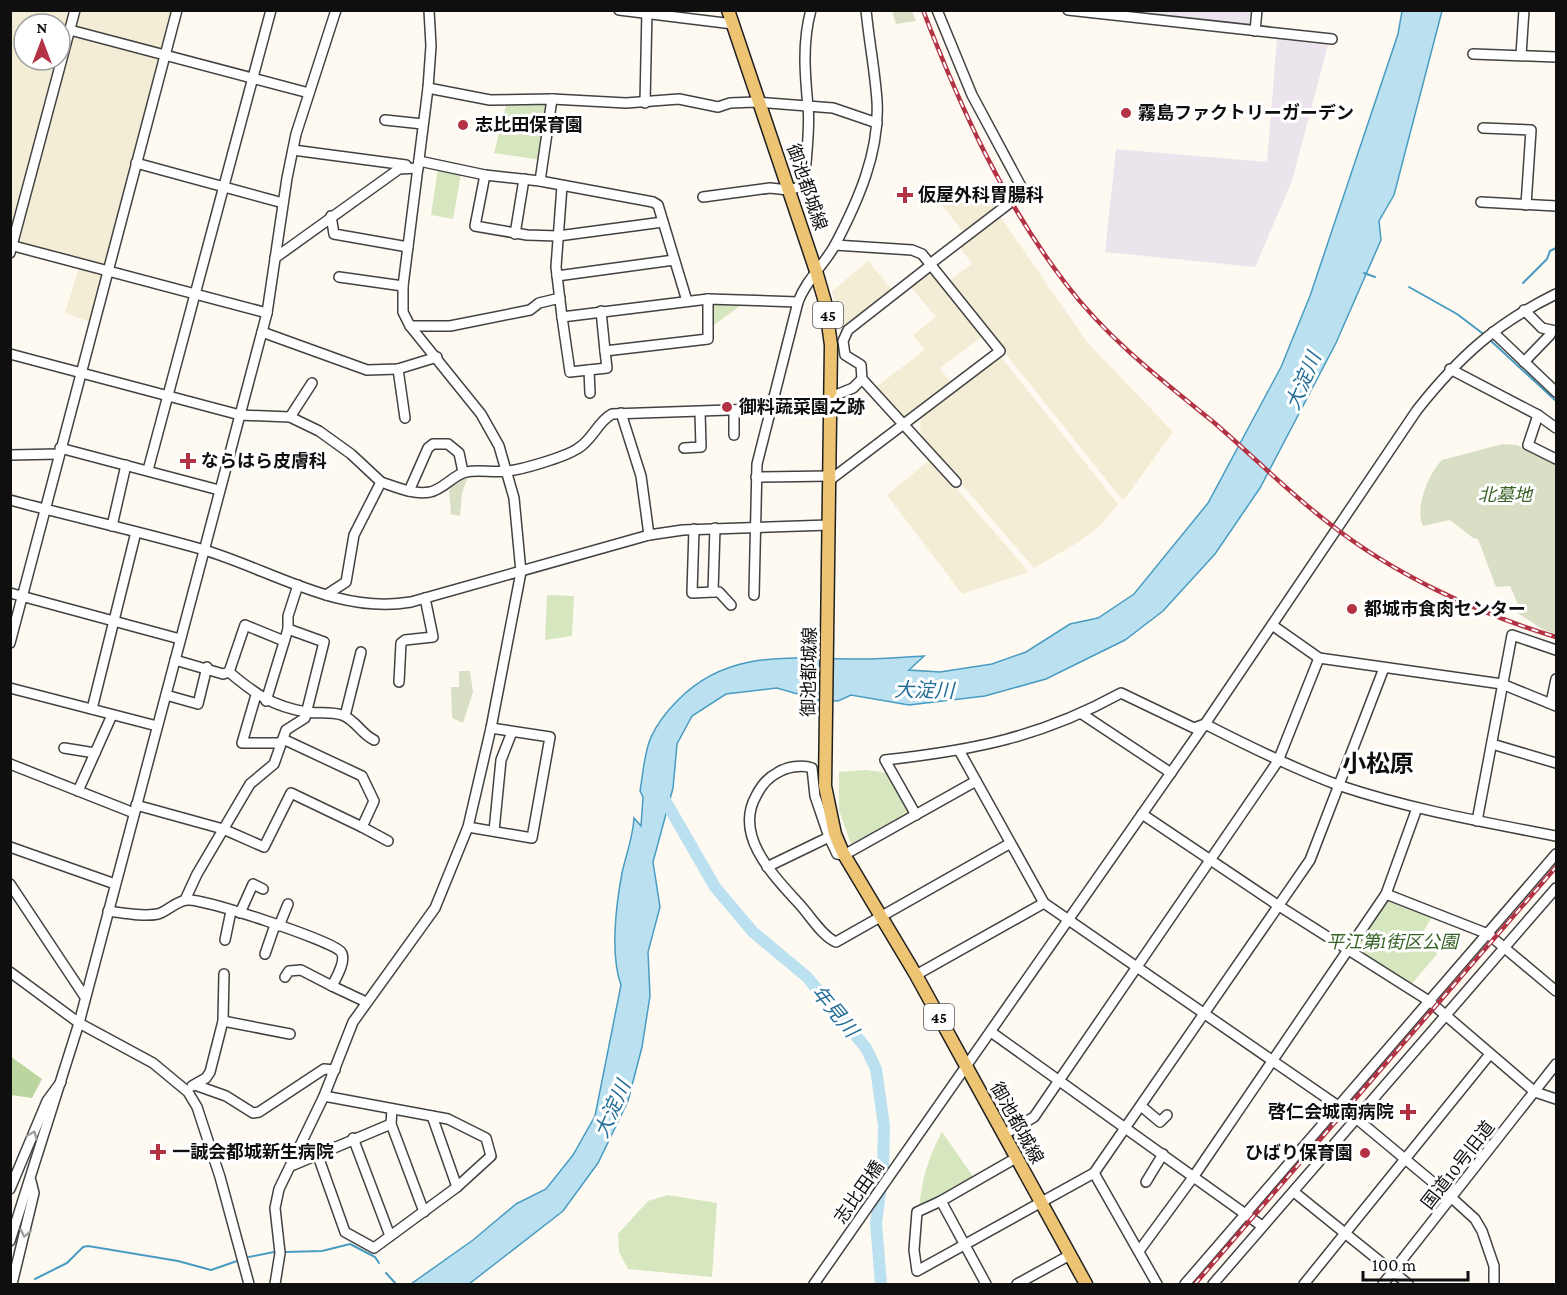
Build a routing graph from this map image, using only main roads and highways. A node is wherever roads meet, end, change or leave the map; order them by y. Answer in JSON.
{"nodes":[{"id":1,"x":728,"y":10,"type":"edge"},
{"id":2,"x":1086,"y":1284,"type":"edge"}],
"edges":[{"from":1,"to":2,"type":"main road","name":"御池都城線","number":"45"}]}
